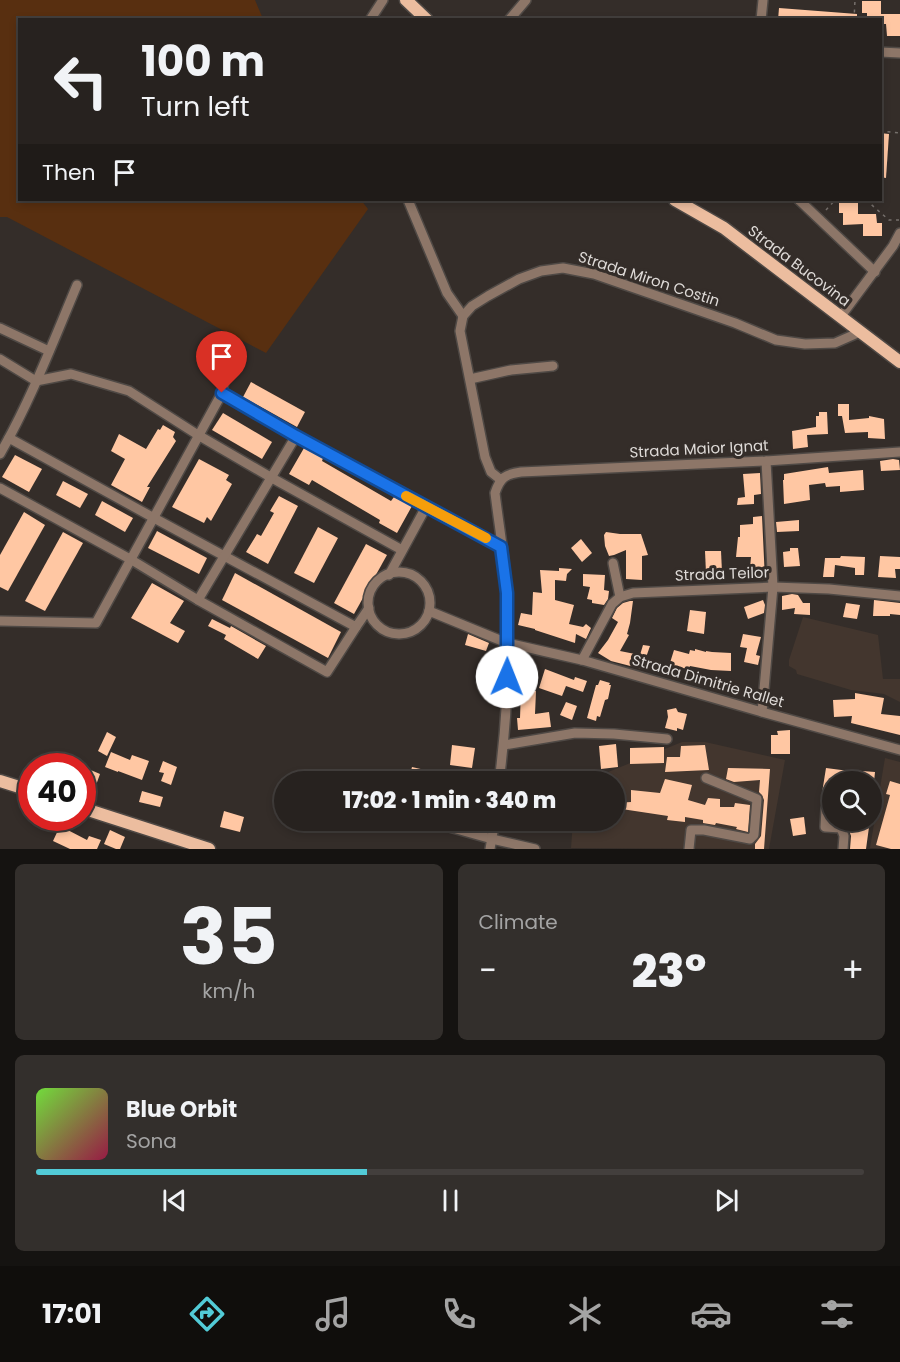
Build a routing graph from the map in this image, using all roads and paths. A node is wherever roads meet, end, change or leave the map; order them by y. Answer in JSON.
{"nodes":[{"id":1,"x":383,"y":0,"type":"edge"},
{"id":2,"x":406,"y":0,"type":"edge"},
{"id":3,"x":526,"y":0,"type":"edge"},
{"id":4,"x":763,"y":0,"type":"edge"},
{"id":5,"x":855,"y":0,"type":"edge"},
{"id":6,"x":371,"y":18,"type":"edge"},
{"id":7,"x":425,"y":18,"type":"edge"},
{"id":8,"x":511,"y":18,"type":"edge"},
{"id":9,"x":761,"y":18,"type":"edge"},
{"id":10,"x":854,"y":18,"type":"edge"},
{"id":11,"x":882,"y":52,"type":"edge"},
{"id":12,"x":900,"y":52,"type":"edge"},
{"id":13,"x":882,"y":131,"type":"edge"},
{"id":14,"x":900,"y":133,"type":"edge"},
{"id":15,"x":408,"y":201,"type":"edge"},
{"id":16,"x":677,"y":201,"type":"edge"},
{"id":17,"x":800,"y":201,"type":"edge"},
{"id":18,"x":834,"y":201,"type":"edge"},
{"id":19,"x":867,"y":201,"type":"edge"},
{"id":20,"x":819,"y":219,"type":"junction"},
{"id":21,"x":900,"y":220,"type":"edge"},
{"id":22,"x":900,"y":233,"type":"edge"},
{"id":23,"x":875,"y":272,"type":"junction"},
{"id":24,"x":77,"y":285,"type":"dead end"},
{"id":25,"x":463,"y":316,"type":"junction"},
{"id":26,"x":841,"y":316,"type":"junction"},
{"id":27,"x":0,"y":328,"type":"edge"},
{"id":28,"x":860,"y":332,"type":"junction"},
{"id":29,"x":230,"y":347,"type":"dead end"},
{"id":30,"x":49,"y":351,"type":"junction"},
{"id":31,"x":0,"y":359,"type":"edge"},
{"id":32,"x":900,"y":362,"type":"edge"},
{"id":33,"x":553,"y":366,"type":"dead end"},
{"id":34,"x":470,"y":379,"type":"junction"},
{"id":35,"x":36,"y":381,"type":"junction"},
{"id":36,"x":222,"y":393,"type":"junction"},
{"id":37,"x":198,"y":435,"type":"junction"},
{"id":38,"x":296,"y":436,"type":"junction"},
{"id":39,"x":9,"y":438,"type":"junction"},
{"id":40,"x":900,"y":452,"type":"edge"},
{"id":41,"x":0,"y":454,"type":"edge"},
{"id":42,"x":766,"y":461,"type":"junction"},
{"id":43,"x":272,"y":478,"type":"junction"},
{"id":44,"x":501,"y":480,"type":"junction"},
{"id":45,"x":0,"y":488,"type":"edge"},
{"id":46,"x":426,"y":507,"type":"junction"},
{"id":47,"x":154,"y":518,"type":"junction"},
{"id":48,"x":501,"y":547,"type":"junction"},
{"id":49,"x":402,"y":550,"type":"junction"},
{"id":50,"x":224,"y":556,"type":"junction"},
{"id":51,"x":130,"y":559,"type":"junction"},
{"id":52,"x":613,"y":563,"type":"dead end"},
{"id":53,"x":388,"y":575,"type":"junction"},
{"id":54,"x":773,"y":587,"type":"junction"},
{"id":55,"x":900,"y":596,"type":"edge"},
{"id":56,"x":620,"y":597,"type":"junction"},
{"id":57,"x":198,"y":600,"type":"junction"},
{"id":58,"x":369,"y":608,"type":"junction"},
{"id":59,"x":429,"y":611,"type":"junction"},
{"id":60,"x":0,"y":621,"type":"edge"},
{"id":61,"x":356,"y":627,"type":"junction"},
{"id":62,"x":507,"y":643,"type":"junction"},
{"id":63,"x":582,"y":660,"type":"junction"},
{"id":64,"x":762,"y":712,"type":"junction"},
{"id":65,"x":667,"y":739,"type":"dead end"},
{"id":66,"x":504,"y":746,"type":"junction"},
{"id":67,"x":900,"y":750,"type":"edge"},
{"id":68,"x":501,"y":771,"type":"edge"},
{"id":69,"x":706,"y":778,"type":"dead end"},
{"id":70,"x":0,"y":781,"type":"edge"},
{"id":71,"x":18,"y":787,"type":"edge"},
{"id":72,"x":96,"y":813,"type":"edge"},
{"id":73,"x":456,"y":831,"type":"edge"},
{"id":74,"x":843,"y":831,"type":"edge"},
{"id":75,"x":491,"y":844,"type":"edge"},
{"id":76,"x":209,"y":849,"type":"edge"},
{"id":77,"x":535,"y":849,"type":"edge"},
{"id":78,"x":689,"y":849,"type":"edge"},
{"id":79,"x":843,"y":849,"type":"edge"}],
"edges":[{"from":1,"to":6,"type":"street"},
{"from":2,"to":7,"type":"main road"},
{"from":3,"to":8,"type":"street"},
{"from":4,"to":9,"type":"street"},
{"from":5,"to":10,"type":"path"},
{"from":11,"to":12,"type":"street"},
{"from":13,"to":14,"type":"path"},
{"from":15,"to":25,"type":"street"},
{"from":16,"to":26,"type":"main road","name":"Strada Bucovina"},
{"from":17,"to":20,"type":"street"},
{"from":18,"to":20,"type":"path"},
{"from":19,"to":21,"type":"path"},
{"from":20,"to":23,"type":"street"},
{"from":22,"to":23,"type":"street"},
{"from":23,"to":26,"type":"street"},
{"from":24,"to":30,"type":"street"},
{"from":25,"to":28,"type":"street","name":"Strada Miron Costin"},
{"from":25,"to":34,"type":"street"},
{"from":26,"to":28,"type":"main road","name":"Strada Bucovina"},
{"from":27,"to":30,"type":"street"},
{"from":28,"to":32,"type":"main road","name":"Strada Bucovina"},
{"from":29,"to":36,"type":"street"},
{"from":30,"to":35,"type":"street"},
{"from":31,"to":35,"type":"street"},
{"from":33,"to":34,"type":"street"},
{"from":34,"to":44,"type":"street"},
{"from":35,"to":37,"type":"street"},
{"from":35,"to":39,"type":"street"},
{"from":36,"to":37,"type":"street"},
{"from":36,"to":38,"type":"street"},
{"from":37,"to":43,"type":"street"},
{"from":37,"to":47,"type":"street"},
{"from":38,"to":43,"type":"street"},
{"from":38,"to":46,"type":"street"},
{"from":39,"to":41,"type":"street"},
{"from":39,"to":47,"type":"street"},
{"from":40,"to":42,"type":"street","name":"Strada Maior Ignat"},
{"from":42,"to":44,"type":"street","name":"Strada Maior Ignat"},
{"from":42,"to":54,"type":"street"},
{"from":43,"to":49,"type":"street"},
{"from":43,"to":50,"type":"street"},
{"from":44,"to":48,"type":"street"},
{"from":45,"to":51,"type":"street"},
{"from":46,"to":48,"type":"street"},
{"from":46,"to":49,"type":"street"},
{"from":47,"to":50,"type":"street"},
{"from":47,"to":51,"type":"street"},
{"from":48,"to":62,"type":"street"},
{"from":49,"to":53,"type":"street"},
{"from":50,"to":57,"type":"street"},
{"from":50,"to":61,"type":"street"},
{"from":51,"to":57,"type":"street"},
{"from":51,"to":60,"type":"street"},
{"from":52,"to":56,"type":"street"},
{"from":53,"to":58,"type":"street"},
{"from":53,"to":59,"type":"street"},
{"from":54,"to":55,"type":"street","name":"Strada Teilor"},
{"from":54,"to":56,"type":"street","name":"Strada Teilor"},
{"from":54,"to":64,"type":"street"},
{"from":56,"to":63,"type":"street"},
{"from":57,"to":61,"type":"street"},
{"from":58,"to":59,"type":"street"},
{"from":58,"to":61,"type":"street"},
{"from":59,"to":62,"type":"street","name":"Strada Dimitrie Rallet"},
{"from":62,"to":63,"type":"street","name":"Strada Dimitrie Rallet"},
{"from":62,"to":66,"type":"street"},
{"from":63,"to":64,"type":"street","name":"Strada Dimitrie Rallet"},
{"from":64,"to":67,"type":"street","name":"Strada Dimitrie Rallet"},
{"from":65,"to":66,"type":"street"},
{"from":66,"to":68,"type":"street"},
{"from":69,"to":78,"type":"street"},
{"from":70,"to":71,"type":"main road"},
{"from":72,"to":76,"type":"main road"},
{"from":73,"to":75,"type":"street"},
{"from":74,"to":79,"type":"street"},
{"from":75,"to":77,"type":"street"}]}
